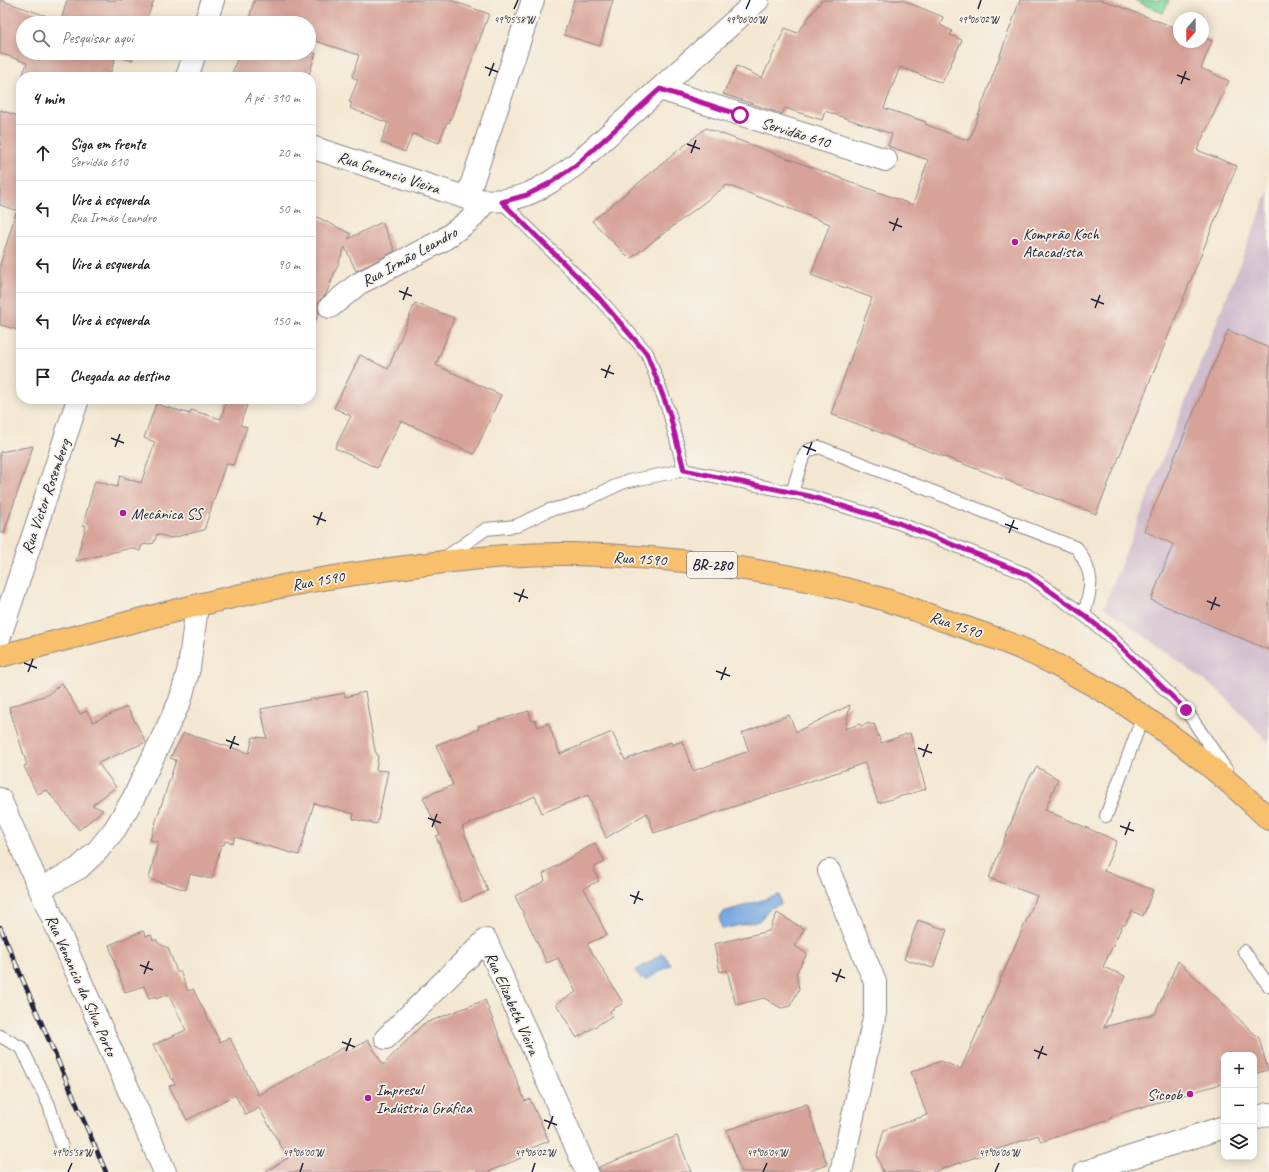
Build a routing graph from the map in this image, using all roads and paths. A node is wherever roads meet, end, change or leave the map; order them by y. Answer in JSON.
{"nodes":[{"id":1,"x":213,"y":0,"type":"edge"},
{"id":2,"x":533,"y":0,"type":"edge"},
{"id":3,"x":758,"y":0,"type":"edge"},
{"id":4,"x":207,"y":16,"type":"edge"},
{"id":5,"x":193,"y":60,"type":"edge"},
{"id":6,"x":189,"y":72,"type":"edge"},
{"id":7,"x":660,"y":89,"type":"junction"},
{"id":8,"x":316,"y":149,"type":"edge"},
{"id":9,"x":886,"y":160,"type":"dead end"},
{"id":10,"x":485,"y":201,"type":"junction"},
{"id":11,"x":330,"y":307,"type":"dead end"},
{"id":12,"x":76,"y":404,"type":"edge"},
{"id":13,"x":684,"y":470,"type":"junction"},
{"id":14,"x":792,"y":493,"type":"junction"},
{"id":15,"x":436,"y":564,"type":"junction"},
{"id":16,"x":6,"y":596,"type":"edge"},
{"id":17,"x":197,"y":606,"type":"junction"},
{"id":18,"x":1084,"y":615,"type":"junction"},
{"id":19,"x":0,"y":636,"type":"edge"},
{"id":20,"x":0,"y":656,"type":"edge"},
{"id":21,"x":1143,"y":716,"type":"junction"},
{"id":22,"x":1238,"y":789,"type":"junction"},
{"id":23,"x":0,"y":799,"type":"edge"},
{"id":24,"x":1106,"y":816,"type":"dead end"},
{"id":25,"x":1269,"y":819,"type":"edge"},
{"id":26,"x":829,"y":871,"type":"dead end"},
{"id":27,"x":40,"y":889,"type":"junction"},
{"id":28,"x":1244,"y":951,"type":"dead end"},
{"id":29,"x":1269,"y":986,"type":"edge"},
{"id":30,"x":0,"y":1036,"type":"edge"},
{"id":31,"x":386,"y":1038,"type":"dead end"},
{"id":32,"x":1269,"y":1114,"type":"edge"},
{"id":33,"x":1257,"y":1117,"type":"edge"},
{"id":34,"x":1221,"y":1128,"type":"edge"},
{"id":35,"x":62,"y":1148,"type":"dead end"},
{"id":36,"x":165,"y":1172,"type":"edge"},
{"id":37,"x":587,"y":1172,"type":"edge"},
{"id":38,"x":841,"y":1172,"type":"edge"},
{"id":39,"x":1085,"y":1172,"type":"edge"}],
"edges":[{"from":1,"to":4,"type":"street"},
{"from":2,"to":10,"type":"street"},
{"from":3,"to":7,"type":"street"},
{"from":5,"to":6,"type":"street"},
{"from":7,"to":9,"type":"street","name":"Servidão 610"},
{"from":7,"to":10,"type":"street"},
{"from":8,"to":10,"type":"street","name":"Rua Geroncio Vieira"},
{"from":10,"to":11,"type":"street","name":"Rua Irmão Leandro"},
{"from":10,"to":13,"type":"lane"},
{"from":12,"to":16,"type":"street","name":"Rua Victor Rosemberg"},
{"from":13,"to":14,"type":"lane"},
{"from":13,"to":15,"type":"lane"},
{"from":14,"to":18,"type":"lane"},
{"from":14,"to":18,"type":"lane"},
{"from":15,"to":17,"type":"highway","name":"Rua 1590","number":"BR-280"},
{"from":15,"to":21,"type":"highway","name":"Rua 1590","number":"BR-280"},
{"from":16,"to":19,"type":"street","name":"Rua Victor Rosemberg"},
{"from":17,"to":20,"type":"highway","name":"Rua 1590","number":"BR-280"},
{"from":17,"to":27,"type":"street"},
{"from":18,"to":22,"type":"lane"},
{"from":21,"to":22,"type":"highway","name":"Rua 1590","number":"BR-280"},
{"from":21,"to":24,"type":"lane"},
{"from":22,"to":25,"type":"highway","name":"Rua 1590","number":"BR-280"},
{"from":23,"to":27,"type":"street","name":"Rua Venancio da Silva Porto"},
{"from":26,"to":38,"type":"street"},
{"from":27,"to":36,"type":"street","name":"Rua Venancio da Silva Porto"},
{"from":28,"to":29,"type":"lane"},
{"from":30,"to":35,"type":"lane"},
{"from":31,"to":37,"type":"street","name":"Rua Elizabeth Vieira"},
{"from":32,"to":33,"type":"street"},
{"from":34,"to":39,"type":"street"}]}
